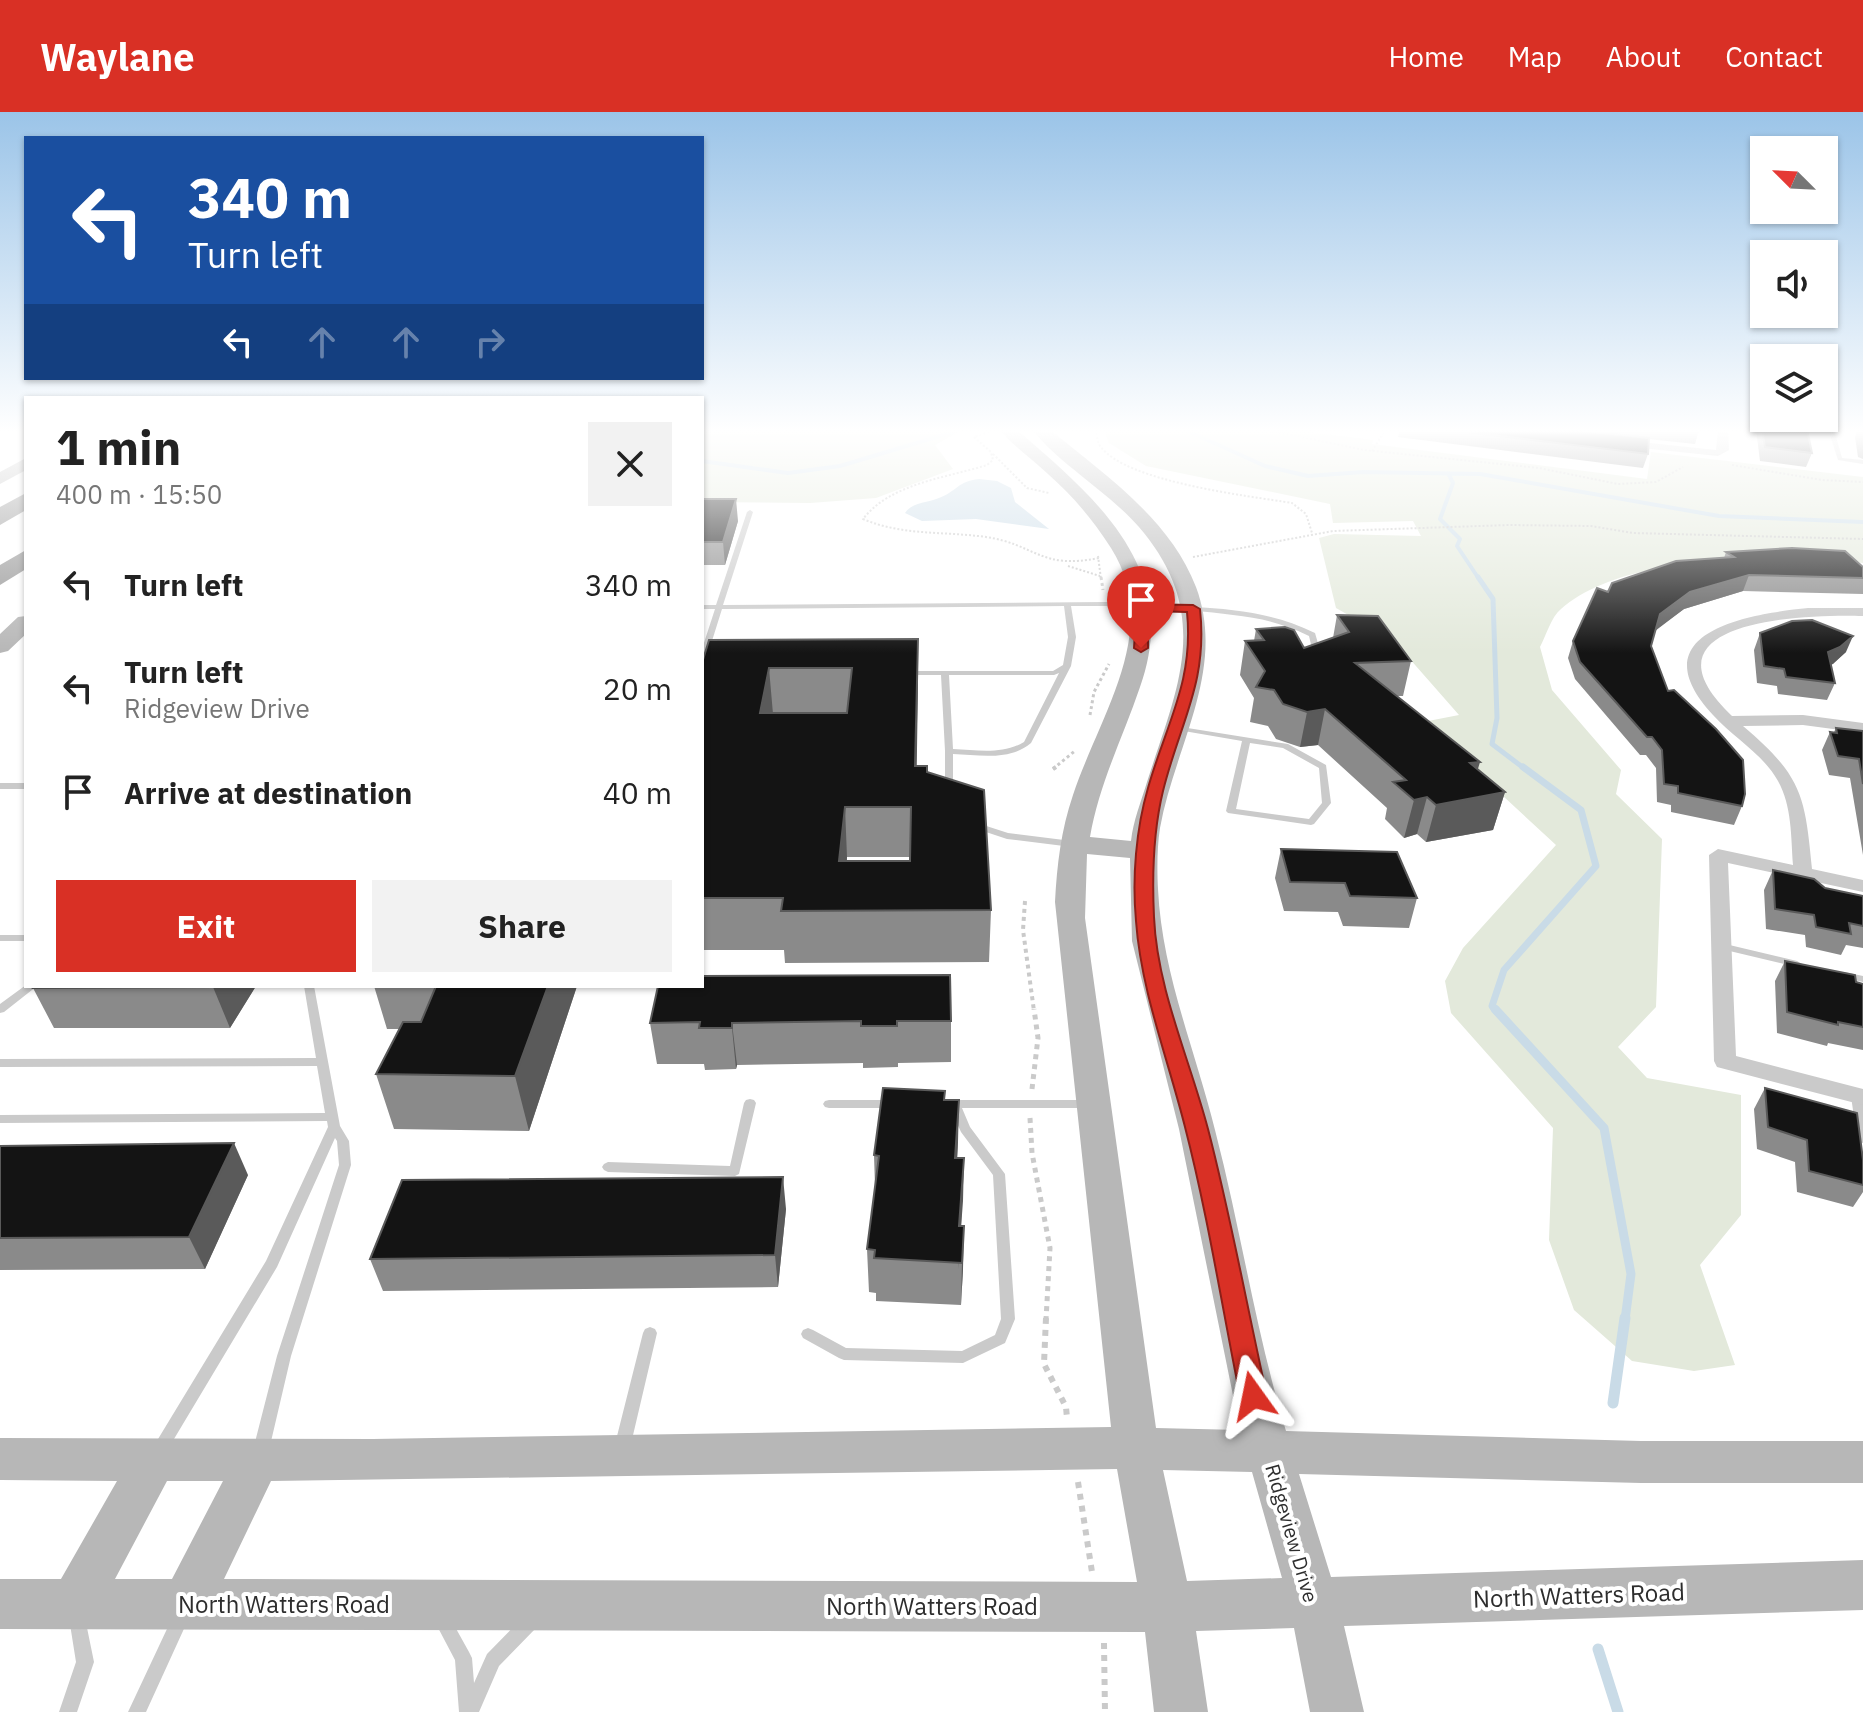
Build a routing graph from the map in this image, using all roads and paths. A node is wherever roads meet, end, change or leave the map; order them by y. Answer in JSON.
{"nodes":[{"id":1,"x":21,"y":504,"type":"edge"},
{"id":2,"x":879,"y":504,"type":"edge"},
{"id":3,"x":1086,"y":504,"type":"edge"},
{"id":4,"x":1124,"y":504,"type":"edge"},
{"id":5,"x":1293,"y":504,"type":"edge"},
{"id":6,"x":750,"y":512,"type":"dead end"},
{"id":7,"x":0,"y":518,"type":"edge"},
{"id":8,"x":1312,"y":533,"type":"junction"},
{"id":9,"x":1863,"y":539,"type":"edge"},
{"id":10,"x":1193,"y":557,"type":"dead end"},
{"id":11,"x":1099,"y":558,"type":"dead end"},
{"id":12,"x":24,"y":559,"type":"edge"},
{"id":13,"x":1066,"y":565,"type":"junction"},
{"id":14,"x":24,"y":575,"type":"edge"},
{"id":15,"x":1100,"y":576,"type":"dead end"},
{"id":16,"x":0,"y":577,"type":"edge"},
{"id":17,"x":0,"y":591,"type":"edge"},
{"id":18,"x":1067,"y":604,"type":"junction"},
{"id":19,"x":704,"y":607,"type":"edge"},
{"id":20,"x":720,"y":607,"type":"junction"},
{"id":21,"x":1141,"y":607,"type":"junction"},
{"id":22,"x":1193,"y":609,"type":"junction"},
{"id":23,"x":1863,"y":612,"type":"edge"},
{"id":24,"x":1258,"y":614,"type":"junction"},
{"id":25,"x":24,"y":624,"type":"edge"},
{"id":26,"x":1261,"y":629,"type":"edge"},
{"id":27,"x":0,"y":646,"type":"edge"},
{"id":28,"x":704,"y":654,"type":"edge"},
{"id":29,"x":1316,"y":665,"type":"edge"},
{"id":30,"x":1067,"y":666,"type":"junction"},
{"id":31,"x":899,"y":673,"type":"edge"},
{"id":32,"x":945,"y":673,"type":"junction"},
{"id":33,"x":1728,"y":721,"type":"junction"},
{"id":34,"x":1178,"y":728,"type":"junction"},
{"id":35,"x":1863,"y":728,"type":"edge"},
{"id":36,"x":1246,"y":741,"type":"junction"},
{"id":37,"x":949,"y":751,"type":"junction"},
{"id":38,"x":0,"y":780,"type":"edge"},
{"id":39,"x":24,"y":780,"type":"edge"},
{"id":40,"x":0,"y":786,"type":"edge"},
{"id":41,"x":24,"y":786,"type":"edge"},
{"id":42,"x":948,"y":801,"type":"edge"},
{"id":43,"x":966,"y":823,"type":"edge"},
{"id":44,"x":1074,"y":844,"type":"junction"},
{"id":45,"x":1144,"y":851,"type":"junction"},
{"id":46,"x":1803,"y":873,"type":"junction"},
{"id":47,"x":1863,"y":886,"type":"edge"},
{"id":48,"x":1025,"y":901,"type":"dead end"},
{"id":49,"x":0,"y":938,"type":"edge"},
{"id":50,"x":24,"y":938,"type":"edge"},
{"id":51,"x":1721,"y":946,"type":"junction"},
{"id":52,"x":1806,"y":966,"type":"edge"},
{"id":53,"x":1835,"y":973,"type":"edge"},
{"id":54,"x":1863,"y":979,"type":"edge"},
{"id":55,"x":29,"y":988,"type":"edge"},
{"id":56,"x":309,"y":988,"type":"edge"},
{"id":57,"x":0,"y":1009,"type":"edge"},
{"id":58,"x":323,"y":1062,"type":"junction"},
{"id":59,"x":0,"y":1063,"type":"edge"},
{"id":60,"x":1860,"y":1096,"type":"edge"},
{"id":61,"x":750,"y":1103,"type":"dead end"},
{"id":62,"x":829,"y":1104,"type":"dead end"},
{"id":63,"x":907,"y":1104,"type":"edge"},
{"id":64,"x":938,"y":1104,"type":"edge"},
{"id":65,"x":954,"y":1104,"type":"junction"},
{"id":66,"x":1029,"y":1104,"type":"junction"},
{"id":67,"x":1093,"y":1104,"type":"junction"},
{"id":68,"x":0,"y":1119,"type":"edge"},
{"id":69,"x":333,"y":1122,"type":"junction"},
{"id":70,"x":1863,"y":1139,"type":"edge"},
{"id":71,"x":608,"y":1167,"type":"dead end"},
{"id":72,"x":650,"y":1333,"type":"dead end"},
{"id":73,"x":808,"y":1334,"type":"dead end"},
{"id":74,"x":1136,"y":1448,"type":"junction"},
{"id":75,"x":1072,"y":1449,"type":"junction"},
{"id":76,"x":1268,"y":1453,"type":"junction"},
{"id":77,"x":620,"y":1457,"type":"junction"},
{"id":78,"x":0,"y":1459,"type":"edge"},
{"id":79,"x":154,"y":1459,"type":"junction"},
{"id":80,"x":258,"y":1460,"type":"junction"},
{"id":81,"x":1863,"y":1462,"type":"edge"},
{"id":82,"x":1863,"y":1585,"type":"edge"},
{"id":83,"x":0,"y":1604,"type":"edge"},
{"id":84,"x":75,"y":1604,"type":"junction"},
{"id":85,"x":186,"y":1604,"type":"junction"},
{"id":86,"x":424,"y":1604,"type":"junction"},
{"id":87,"x":1314,"y":1604,"type":"junction"},
{"id":88,"x":555,"y":1605,"type":"junction"},
{"id":89,"x":1098,"y":1607,"type":"junction"},
{"id":90,"x":1167,"y":1607,"type":"junction"},
{"id":91,"x":68,"y":1712,"type":"edge"},
{"id":92,"x":137,"y":1712,"type":"edge"},
{"id":93,"x":469,"y":1712,"type":"edge"},
{"id":94,"x":1105,"y":1712,"type":"edge"},
{"id":95,"x":1181,"y":1712,"type":"edge"},
{"id":96,"x":1337,"y":1712,"type":"edge"}],
"edges":[{"from":1,"to":7,"type":"highway"},
{"from":2,"to":13,"type":"path"},
{"from":3,"to":21,"type":"main road"},
{"from":4,"to":22,"type":"main road","name":"Ridgeview Drive"},
{"from":5,"to":8,"type":"path"},
{"from":6,"to":20,"type":"lane"},
{"from":8,"to":9,"type":"path"},
{"from":8,"to":10,"type":"path"},
{"from":11,"to":13,"type":"path"},
{"from":12,"to":16,"type":"highway"},
{"from":13,"to":15,"type":"path"},
{"from":14,"to":17,"type":"highway"},
{"from":18,"to":20,"type":"lane"},
{"from":18,"to":21,"type":"lane"},
{"from":18,"to":30,"type":"lane"},
{"from":19,"to":20,"type":"lane"},
{"from":20,"to":28,"type":"lane"},
{"from":21,"to":22,"type":"main road"},
{"from":21,"to":44,"type":"main road"},
{"from":22,"to":24,"type":"lane"},
{"from":22,"to":34,"type":"main road","name":"Ridgeview Drive"},
{"from":23,"to":33,"type":"street"},
{"from":24,"to":26,"type":"lane"},
{"from":24,"to":29,"type":"lane"},
{"from":25,"to":27,"type":"main road"},
{"from":30,"to":32,"type":"lane"},
{"from":30,"to":37,"type":"lane"},
{"from":31,"to":32,"type":"lane"},
{"from":32,"to":37,"type":"lane"},
{"from":33,"to":35,"type":"street"},
{"from":33,"to":46,"type":"street"},
{"from":34,"to":36,"type":"lane"},
{"from":34,"to":45,"type":"main road","name":"Ridgeview Drive"},
{"from":36,"to":36,"type":"lane"},
{"from":37,"to":42,"type":"lane"},
{"from":38,"to":39,"type":"lane"},
{"from":40,"to":41,"type":"lane"},
{"from":43,"to":44,"type":"lane"},
{"from":44,"to":45,"type":"main road"},
{"from":44,"to":67,"type":"main road"},
{"from":45,"to":76,"type":"main road","name":"Ridgeview Drive"},
{"from":46,"to":47,"type":"street"},
{"from":46,"to":51,"type":"street"},
{"from":48,"to":66,"type":"path"},
{"from":49,"to":50,"type":"lane"},
{"from":51,"to":52,"type":"lane"},
{"from":51,"to":60,"type":"street"},
{"from":53,"to":54,"type":"lane"},
{"from":55,"to":57,"type":"lane"},
{"from":56,"to":58,"type":"lane"},
{"from":58,"to":59,"type":"lane"},
{"from":58,"to":69,"type":"lane"},
{"from":60,"to":70,"type":"lane"},
{"from":61,"to":71,"type":"lane"},
{"from":62,"to":63,"type":"lane"},
{"from":64,"to":65,"type":"lane"},
{"from":65,"to":66,"type":"lane"},
{"from":65,"to":73,"type":"lane"},
{"from":66,"to":67,"type":"lane"},
{"from":66,"to":75,"type":"path"},
{"from":67,"to":74,"type":"main road"},
{"from":68,"to":69,"type":"lane"},
{"from":69,"to":79,"type":"lane"},
{"from":69,"to":80,"type":"lane"},
{"from":72,"to":77,"type":"lane"},
{"from":74,"to":75,"type":"main road"},
{"from":74,"to":76,"type":"main road"},
{"from":74,"to":90,"type":"main road"},
{"from":75,"to":77,"type":"main road"},
{"from":75,"to":89,"type":"path"},
{"from":76,"to":81,"type":"main road"},
{"from":76,"to":87,"type":"main road","name":"Ridgeview Drive"},
{"from":77,"to":80,"type":"main road"},
{"from":78,"to":79,"type":"main road"},
{"from":79,"to":80,"type":"main road"},
{"from":79,"to":84,"type":"main road"},
{"from":80,"to":85,"type":"main road"},
{"from":82,"to":87,"type":"main road","name":"North Watters Road"},
{"from":83,"to":84,"type":"main road","name":"North Watters Road"},
{"from":84,"to":85,"type":"main road","name":"North Watters Road"},
{"from":84,"to":91,"type":"lane"},
{"from":85,"to":86,"type":"main road","name":"North Watters Road"},
{"from":85,"to":92,"type":"lane"},
{"from":86,"to":88,"type":"main road","name":"North Watters Road"},
{"from":86,"to":93,"type":"lane"},
{"from":87,"to":90,"type":"main road","name":"North Watters Road"},
{"from":87,"to":96,"type":"main road","name":"Ridgeview Drive"},
{"from":88,"to":89,"type":"main road","name":"North Watters Road"},
{"from":88,"to":93,"type":"lane"},
{"from":89,"to":90,"type":"main road","name":"North Watters Road"},
{"from":89,"to":94,"type":"path"},
{"from":90,"to":95,"type":"main road"}]}
